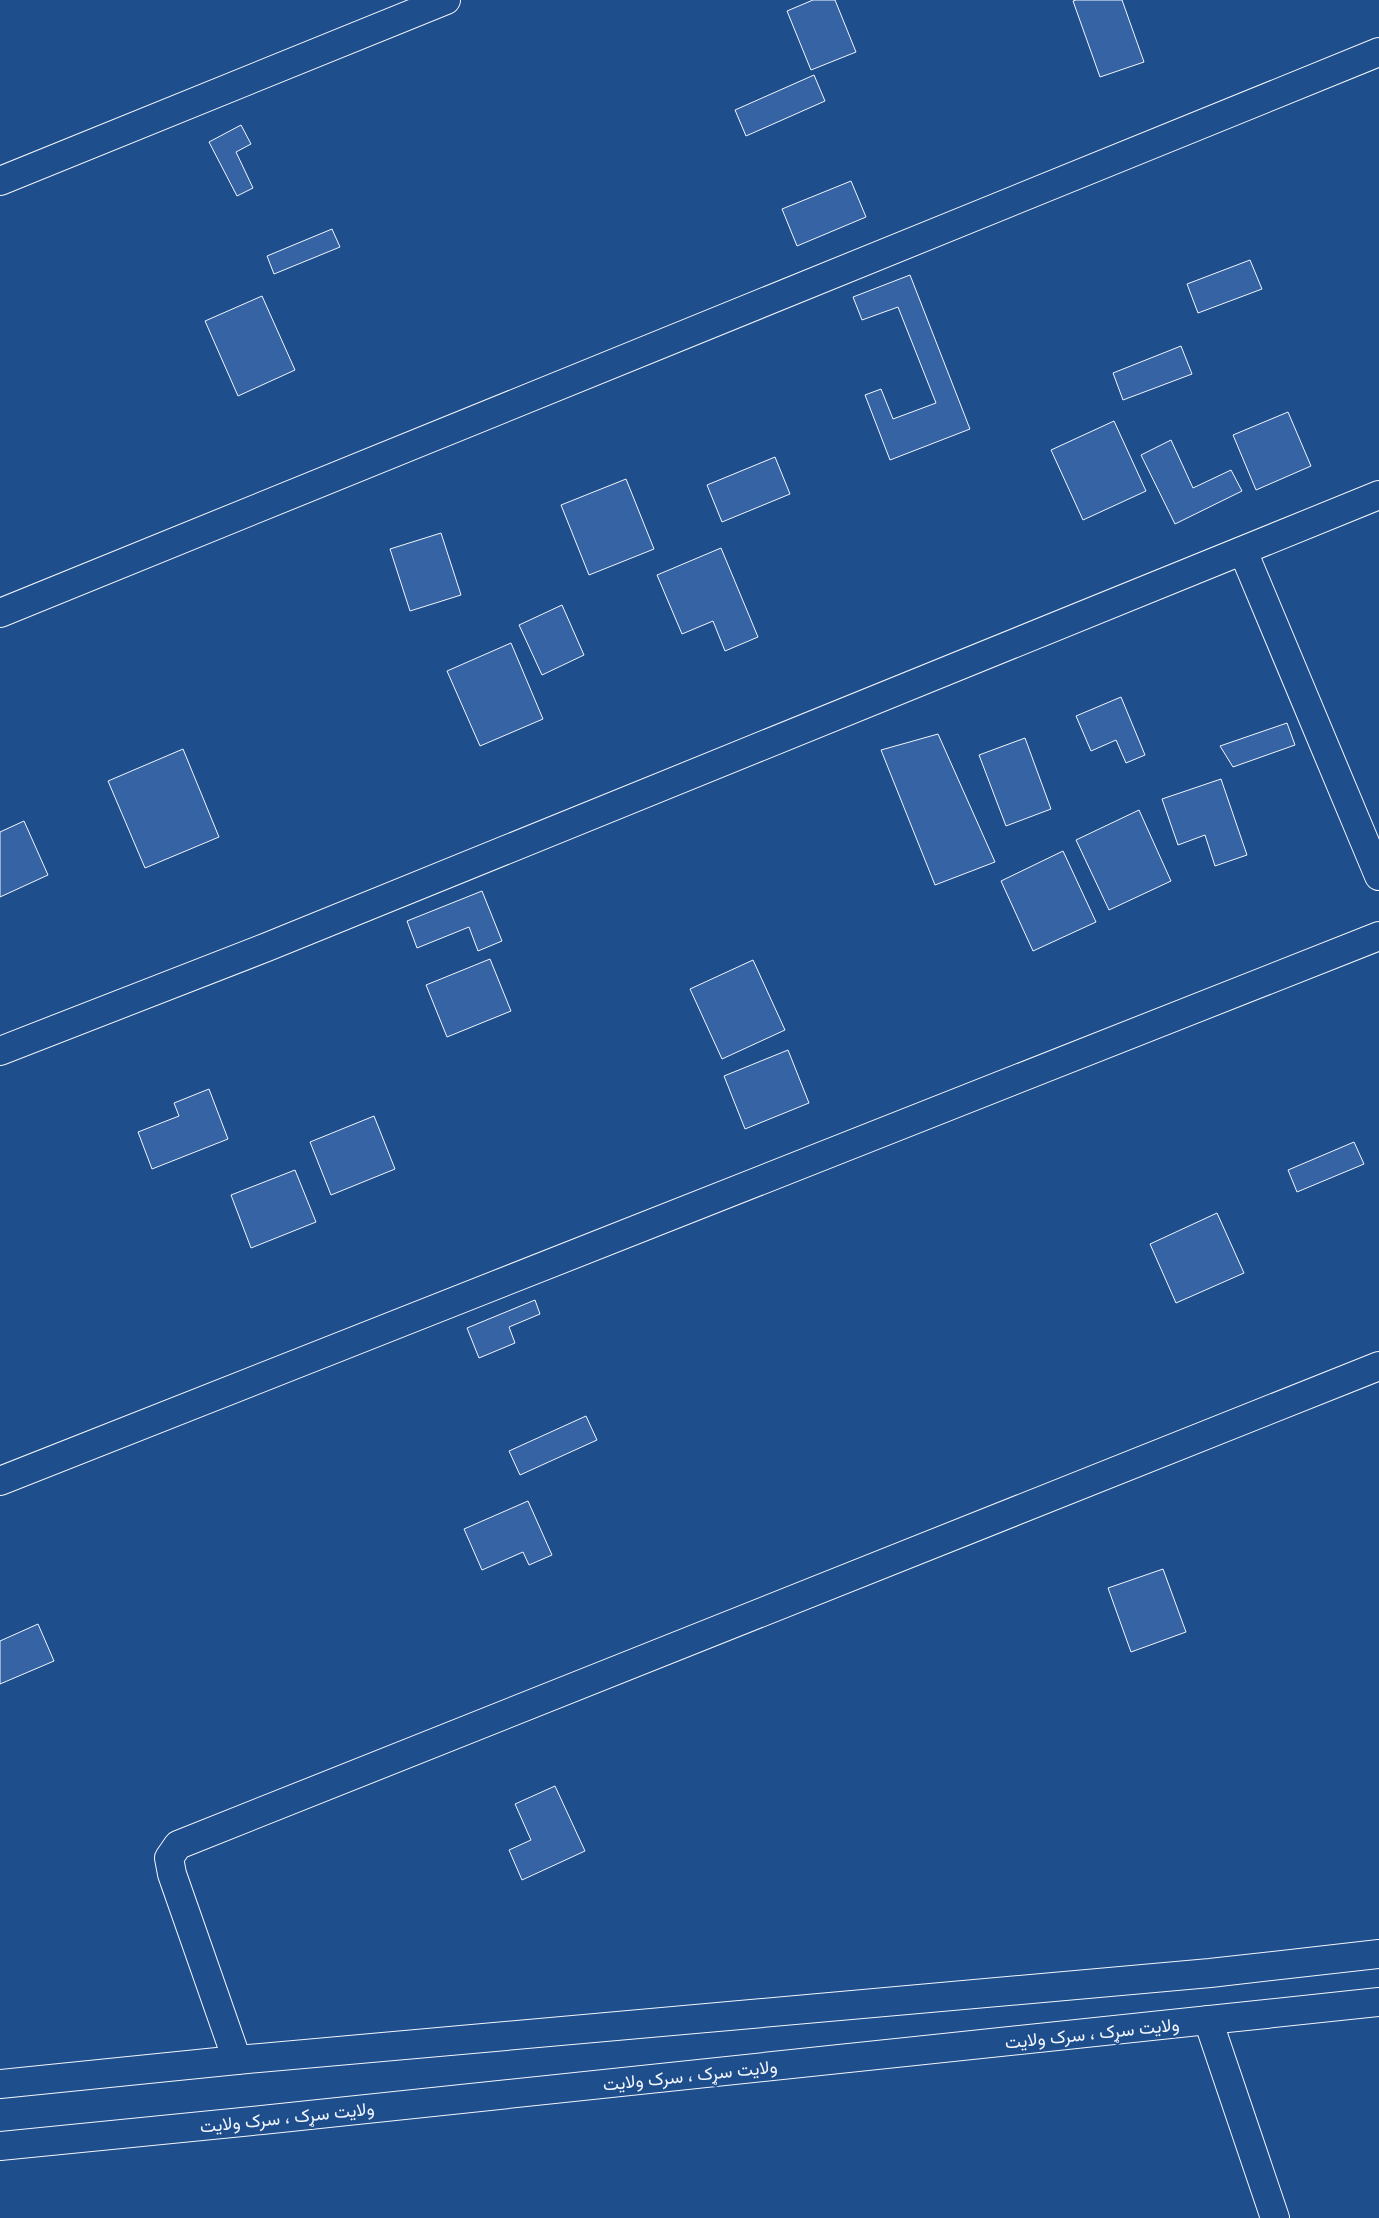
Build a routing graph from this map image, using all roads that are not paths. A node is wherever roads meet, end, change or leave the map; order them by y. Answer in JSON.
{"nodes":[{"id":1,"x":446,"y":0,"type":"edge"},
{"id":2,"x":1379,"y":52,"type":"edge"},
{"id":3,"x":0,"y":181,"type":"edge"},
{"id":4,"x":1379,"y":495,"type":"edge"},
{"id":5,"x":1243,"y":551,"type":"junction"},
{"id":6,"x":0,"y":613,"type":"edge"},
{"id":7,"x":1379,"y":876,"type":"edge"},
{"id":8,"x":1379,"y":936,"type":"edge"},
{"id":9,"x":0,"y":1051,"type":"edge"},
{"id":10,"x":1379,"y":1366,"type":"edge"},
{"id":11,"x":0,"y":1482,"type":"edge"},
{"id":12,"x":1379,"y":1954,"type":"edge"},
{"id":13,"x":1379,"y":2002,"type":"edge"},
{"id":14,"x":1208,"y":2020,"type":"junction"},
{"id":15,"x":238,"y":2060,"type":"junction"},
{"id":16,"x":0,"y":2084,"type":"edge"},
{"id":17,"x":0,"y":2146,"type":"edge"},
{"id":18,"x":1275,"y":2218,"type":"edge"}],
"edges":[{"from":1,"to":3,"type":"street"},
{"from":2,"to":6,"type":"street"},
{"from":4,"to":5,"type":"street"},
{"from":5,"to":7,"type":"street"},
{"from":5,"to":9,"type":"street"},
{"from":8,"to":11,"type":"street"},
{"from":10,"to":15,"type":"street"},
{"from":12,"to":15,"type":"street"},
{"from":13,"to":14,"type":"street","name":"ولایت سړک ، سرک ولایت"},
{"from":14,"to":17,"type":"street","name":"ولایت سړک ، سرک ولایت"},
{"from":14,"to":18,"type":"street"},
{"from":15,"to":16,"type":"street"}]}
